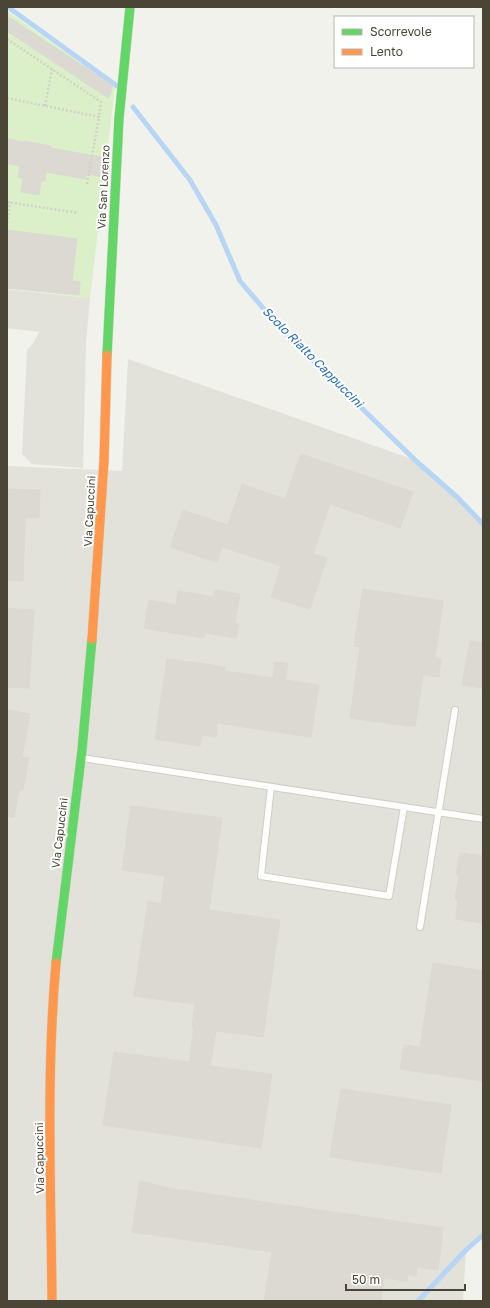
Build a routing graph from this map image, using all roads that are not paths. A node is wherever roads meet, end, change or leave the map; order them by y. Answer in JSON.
{"nodes":[{"id":1,"x":130,"y":7,"type":"edge"},
{"id":2,"x":106,"y":369,"type":"joint"},
{"id":3,"x":456,"y":710,"type":"dead end"},
{"id":4,"x":81,"y":758,"type":"junction"},
{"id":5,"x":271,"y":787,"type":"junction"},
{"id":6,"x":404,"y":807,"type":"junction"},
{"id":7,"x":440,"y":812,"type":"junction"},
{"id":8,"x":483,"y":819,"type":"edge"},
{"id":9,"x":420,"y":927,"type":"dead end"},
{"id":10,"x":52,"y":1301,"type":"edge"}],
"edges":[{"from":1,"to":2,"type":"street","name":"Via San Lorenzo"},
{"from":2,"to":4,"type":"street","name":"Via Capuccini"},
{"from":3,"to":7,"type":"lane"},
{"from":4,"to":5,"type":"lane"},
{"from":4,"to":10,"type":"street","name":"Via Capuccini"},
{"from":5,"to":6,"type":"lane"},
{"from":5,"to":6,"type":"lane"},
{"from":6,"to":7,"type":"lane"},
{"from":7,"to":8,"type":"lane"},
{"from":7,"to":9,"type":"lane"}]}
